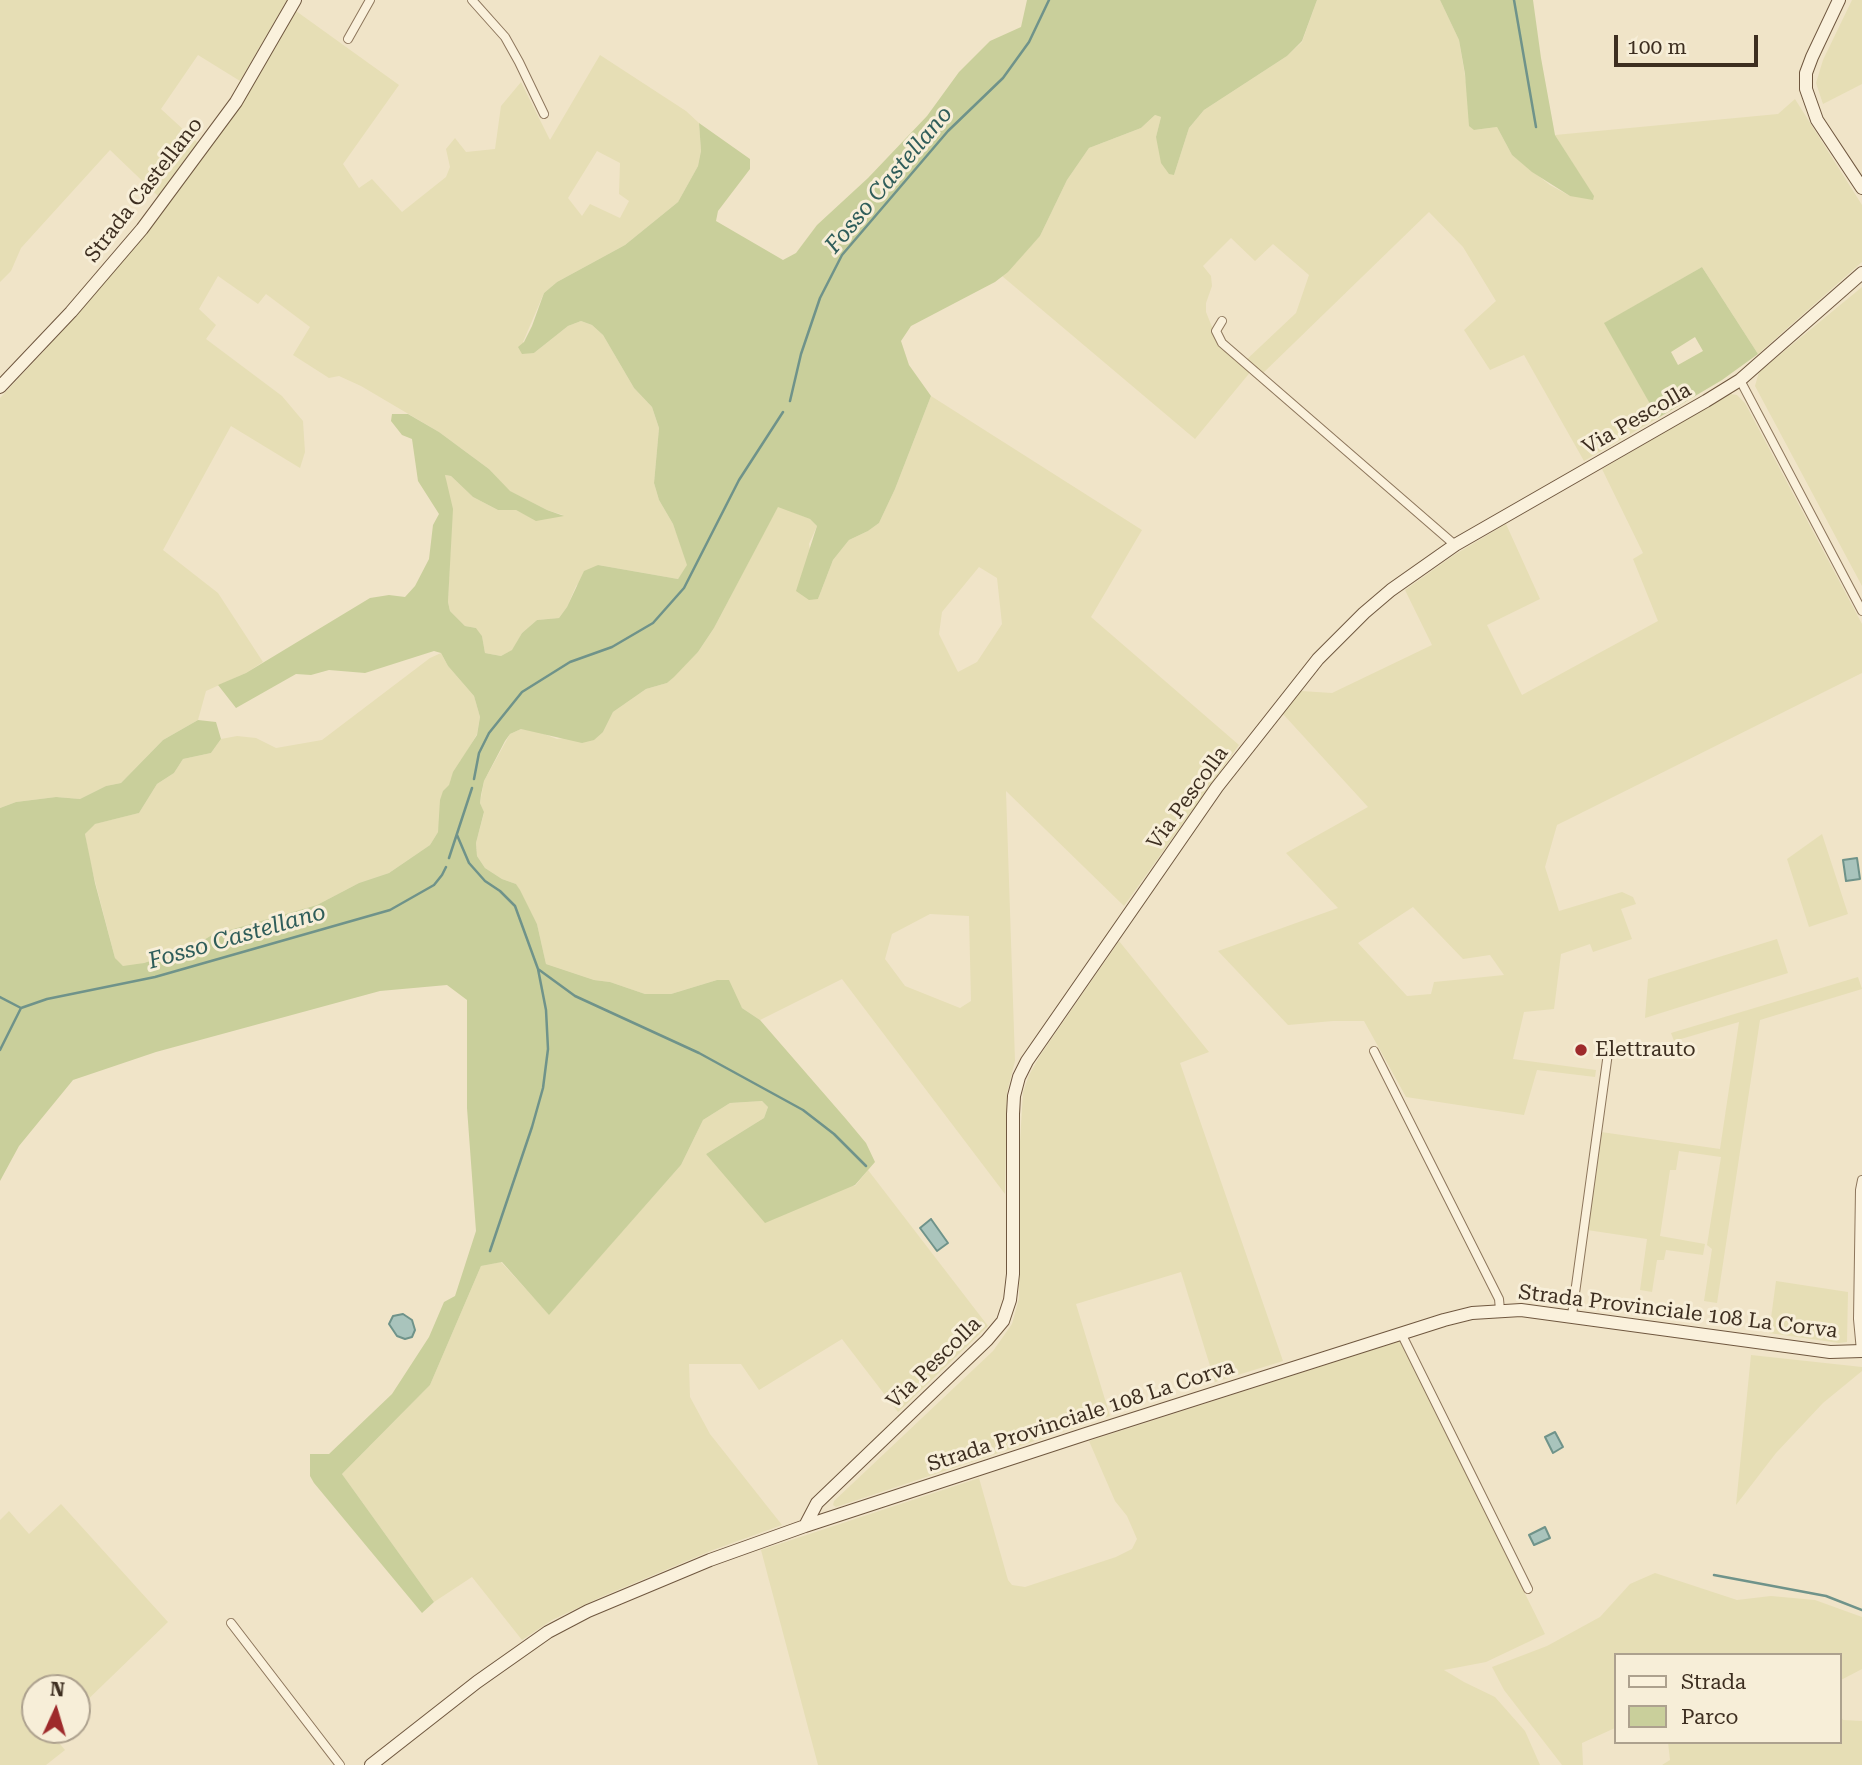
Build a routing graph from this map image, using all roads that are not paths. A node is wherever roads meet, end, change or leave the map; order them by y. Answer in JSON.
{"nodes":[{"id":1,"x":295,"y":0,"type":"edge"},
{"id":2,"x":370,"y":0,"type":"edge"},
{"id":3,"x":472,"y":0,"type":"edge"},
{"id":4,"x":1839,"y":0,"type":"edge"},
{"id":5,"x":348,"y":38,"type":"dead end"},
{"id":6,"x":544,"y":114,"type":"dead end"},
{"id":7,"x":1862,"y":188,"type":"edge"},
{"id":8,"x":1862,"y":273,"type":"edge"},
{"id":9,"x":1222,"y":321,"type":"dead end"},
{"id":10,"x":1740,"y":380,"type":"junction"},
{"id":11,"x":0,"y":387,"type":"edge"},
{"id":12,"x":1455,"y":545,"type":"junction"},
{"id":13,"x":1862,"y":611,"type":"edge"},
{"id":14,"x":1374,"y":1051,"type":"dead end"},
{"id":15,"x":1608,"y":1053,"type":"dead end"},
{"id":16,"x":1862,"y":1180,"type":"edge"},
{"id":17,"x":1500,"y":1310,"type":"junction"},
{"id":18,"x":1572,"y":1315,"type":"junction"},
{"id":19,"x":1401,"y":1333,"type":"junction"},
{"id":20,"x":1862,"y":1351,"type":"edge"},
{"id":21,"x":805,"y":1526,"type":"junction"},
{"id":22,"x":1528,"y":1589,"type":"dead end"},
{"id":23,"x":231,"y":1623,"type":"dead end"},
{"id":24,"x":340,"y":1765,"type":"edge"},
{"id":25,"x":371,"y":1765,"type":"edge"}],
"edges":[{"from":1,"to":11,"type":"street","name":"Strada Castellano"},
{"from":2,"to":5,"type":"street"},
{"from":3,"to":6,"type":"street"},
{"from":4,"to":7,"type":"street"},
{"from":8,"to":10,"type":"street","name":"Via Pescolla"},
{"from":9,"to":12,"type":"street"},
{"from":10,"to":12,"type":"street","name":"Via Pescolla"},
{"from":10,"to":13,"type":"street"},
{"from":12,"to":21,"type":"street","name":"Via Pescolla"},
{"from":14,"to":17,"type":"street"},
{"from":15,"to":18,"type":"street"},
{"from":16,"to":20,"type":"street"},
{"from":17,"to":18,"type":"street","name":"Strada Provinciale 108 La Corva"},
{"from":17,"to":19,"type":"street","name":"Strada Provinciale 108 La Corva"},
{"from":18,"to":20,"type":"street","name":"Strada Provinciale 108 La Corva"},
{"from":19,"to":21,"type":"street","name":"Strada Provinciale 108 La Corva"},
{"from":19,"to":22,"type":"street"},
{"from":21,"to":25,"type":"street","name":"Strada Provinciale 108 La Corva"},
{"from":23,"to":24,"type":"street"}]}
